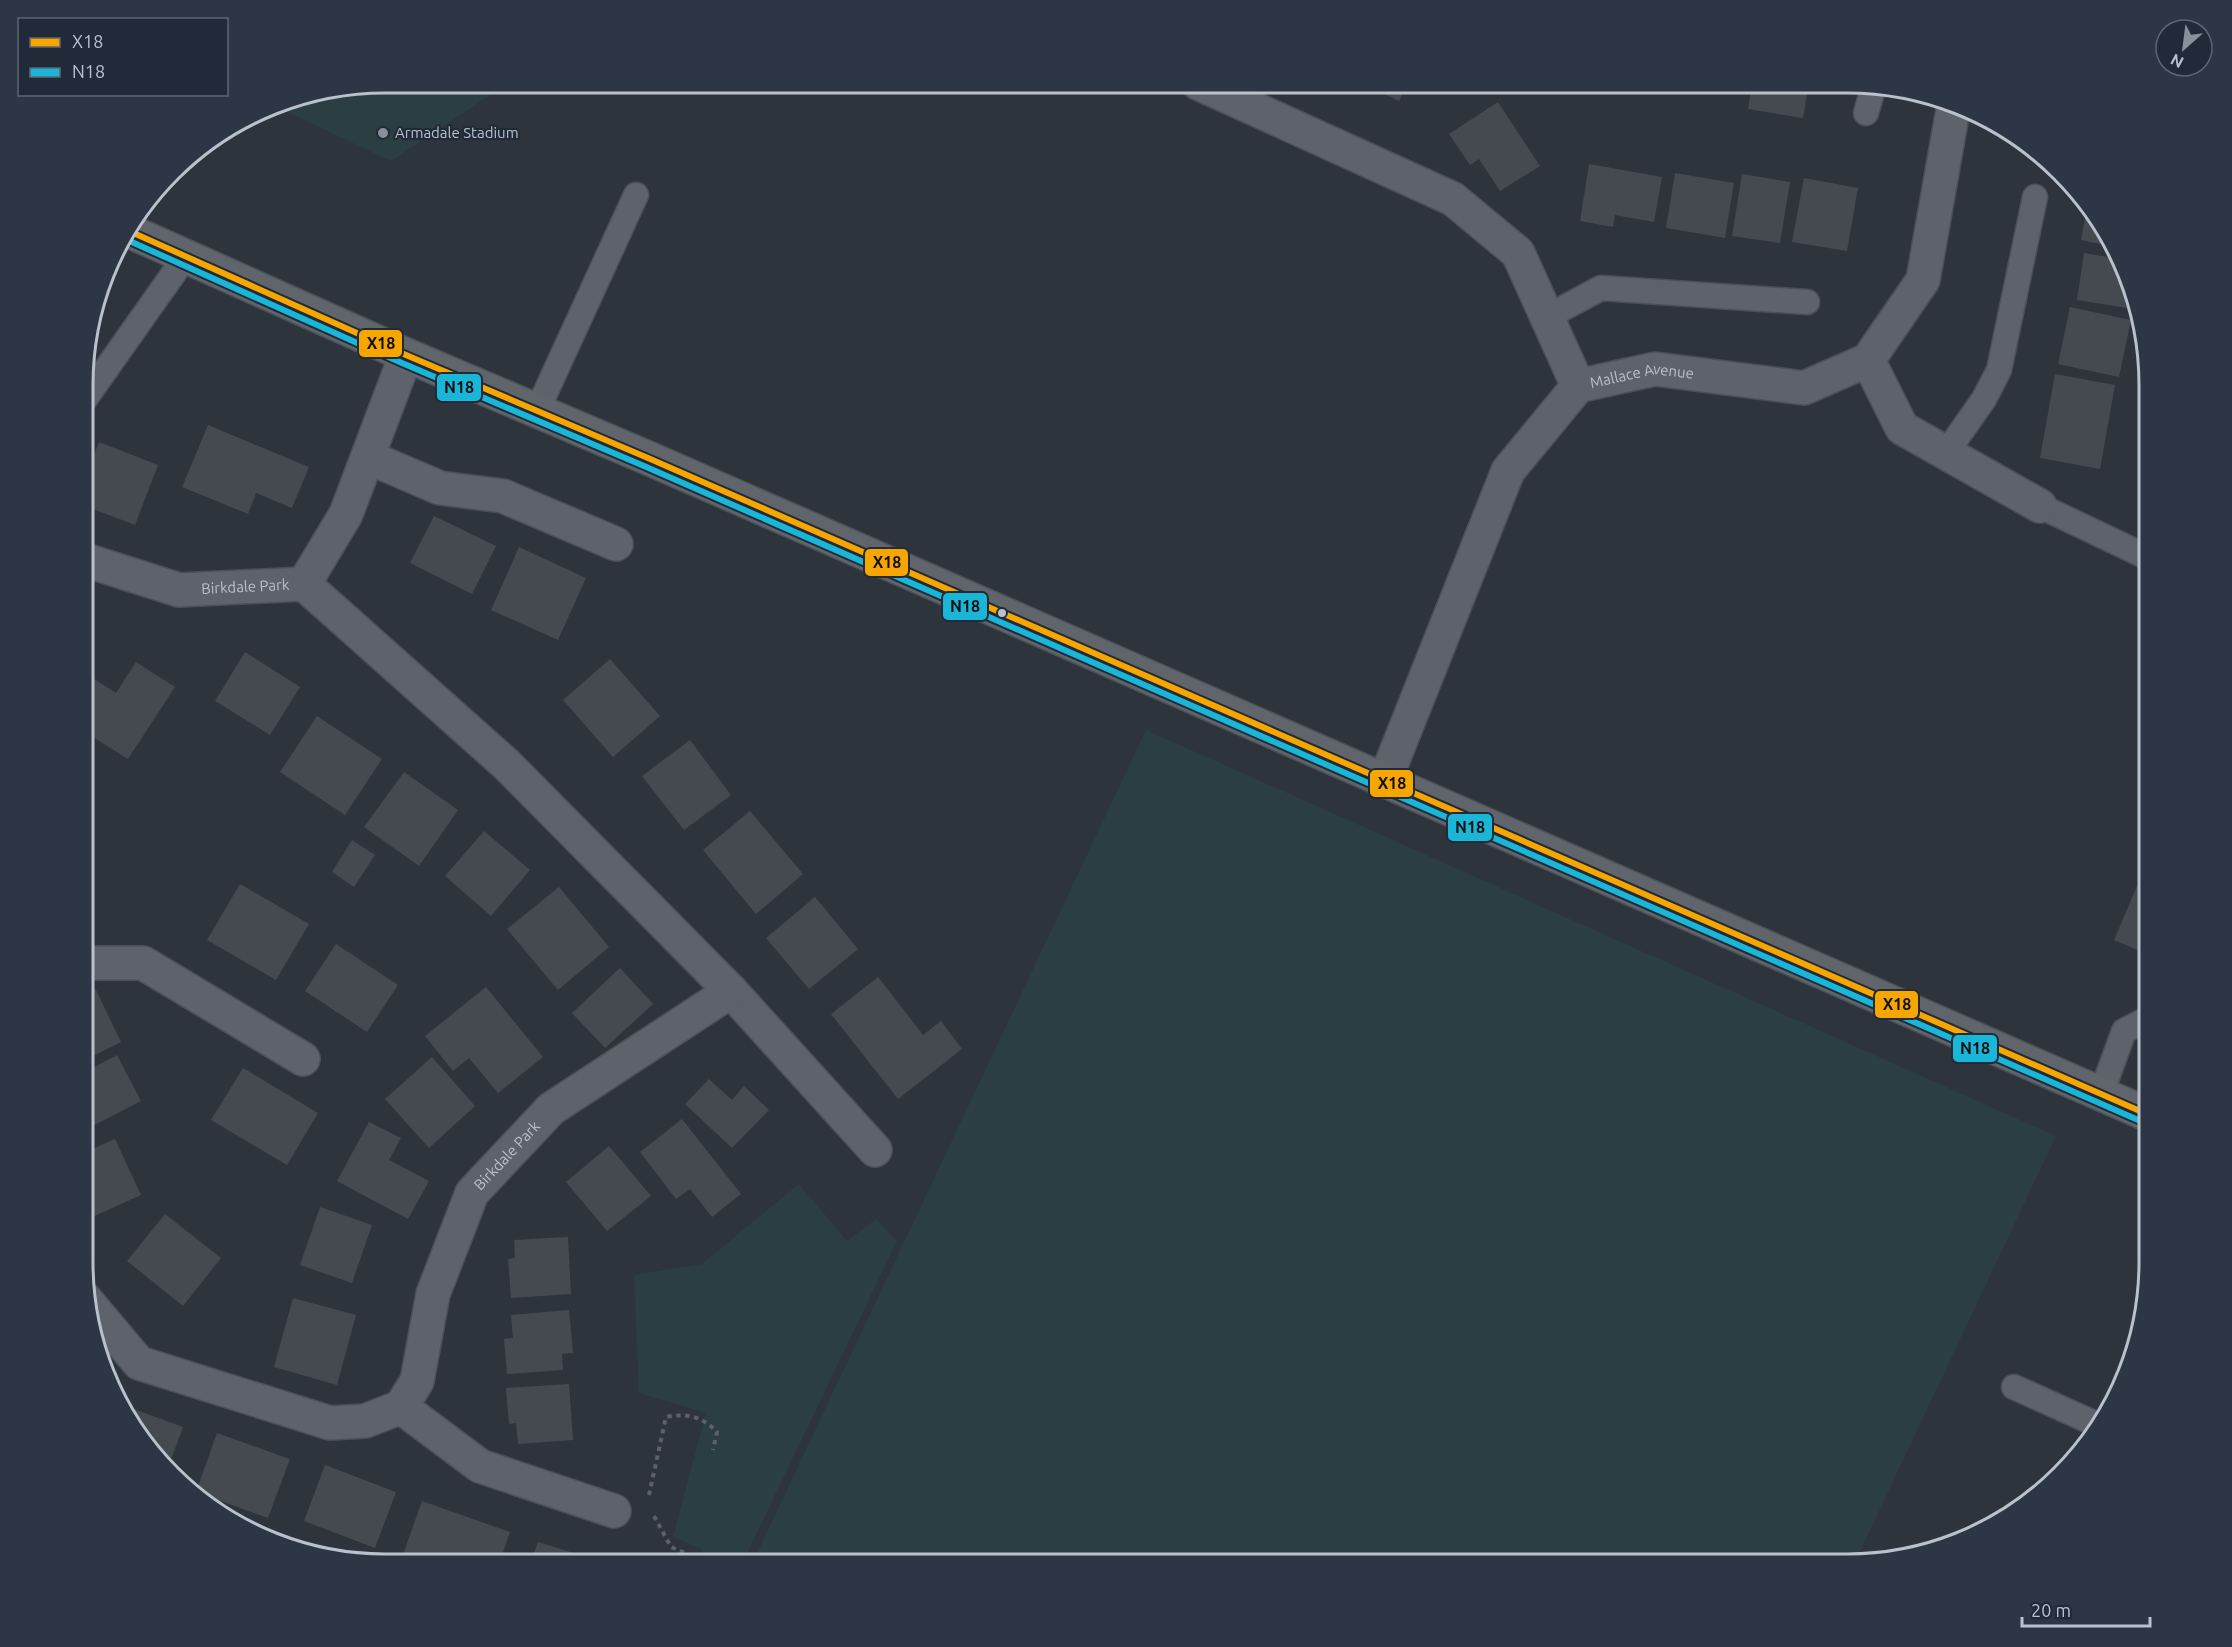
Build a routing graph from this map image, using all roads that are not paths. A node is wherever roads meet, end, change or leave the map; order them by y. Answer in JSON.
{"nodes":[{"id":1,"x":1220,"y":93,"type":"edge"},
{"id":2,"x":1871,"y":94,"type":"edge"},
{"id":3,"x":1866,"y":113,"type":"dead end"},
{"id":4,"x":1952,"y":113,"type":"edge"},
{"id":5,"x":636,"y":195,"type":"dead end"},
{"id":6,"x":2035,"y":197,"type":"dead end"},
{"id":7,"x":135,"y":234,"type":"edge"},
{"id":8,"x":186,"y":256,"type":"junction"},
{"id":9,"x":1807,"y":302,"type":"dead end"},
{"id":10,"x":1547,"y":317,"type":"junction"},
{"id":11,"x":406,"y":355,"type":"junction"},
{"id":12,"x":1869,"y":360,"type":"junction"},
{"id":13,"x":1578,"y":386,"type":"junction"},
{"id":14,"x":93,"y":388,"type":"edge"},
{"id":15,"x":537,"y":411,"type":"junction"},
{"id":16,"x":1946,"y":453,"type":"junction"},
{"id":17,"x":368,"y":457,"type":"junction"},
{"id":18,"x":2040,"y":506,"type":"joint"},
{"id":19,"x":616,"y":544,"type":"dead end"},
{"id":20,"x":2139,"y":553,"type":"edge"},
{"id":21,"x":93,"y":563,"type":"edge"},
{"id":22,"x":304,"y":584,"type":"junction"},
{"id":23,"x":1385,"y":780,"type":"junction"},
{"id":24,"x":93,"y":963,"type":"edge"},
{"id":25,"x":731,"y":991,"type":"junction"},
{"id":26,"x":2139,"y":1023,"type":"edge"},
{"id":27,"x":303,"y":1059,"type":"dead end"},
{"id":28,"x":2102,"y":1094,"type":"junction"},
{"id":29,"x":2139,"y":1111,"type":"edge"},
{"id":30,"x":875,"y":1150,"type":"dead end"},
{"id":31,"x":98,"y":1314,"type":"edge"},
{"id":32,"x":2014,"y":1387,"type":"dead end"},
{"id":33,"x":401,"y":1407,"type":"junction"},
{"id":34,"x":2091,"y":1422,"type":"edge"},
{"id":35,"x":614,"y":1511,"type":"road end"}],
"edges":[{"from":1,"to":10,"type":"street"},
{"from":2,"to":3,"type":"lane"},
{"from":4,"to":12,"type":"street"},
{"from":5,"to":15,"type":"lane"},
{"from":6,"to":16,"type":"lane"},
{"from":7,"to":8,"type":"main road"},
{"from":8,"to":11,"type":"main road"},
{"from":8,"to":14,"type":"lane"},
{"from":9,"to":10,"type":"lane"},
{"from":10,"to":13,"type":"street"},
{"from":11,"to":15,"type":"main road"},
{"from":11,"to":17,"type":"street","name":"Birkdale Park"},
{"from":12,"to":13,"type":"street","name":"Mallace Avenue"},
{"from":12,"to":16,"type":"street"},
{"from":13,"to":23,"type":"street","name":"Mallace Avenue"},
{"from":15,"to":23,"type":"main road"},
{"from":16,"to":18,"type":"street"},
{"from":17,"to":19,"type":"street"},
{"from":17,"to":22,"type":"street","name":"Birkdale Park"},
{"from":18,"to":20,"type":"lane"},
{"from":21,"to":22,"type":"street","name":"Birkdale Park"},
{"from":22,"to":25,"type":"street"},
{"from":23,"to":28,"type":"main road"},
{"from":24,"to":27,"type":"street"},
{"from":25,"to":30,"type":"street"},
{"from":25,"to":33,"type":"street","name":"Birkdale Park"},
{"from":26,"to":28,"type":"lane"},
{"from":28,"to":29,"type":"main road"},
{"from":31,"to":33,"type":"street"},
{"from":32,"to":34,"type":"lane"},
{"from":33,"to":35,"type":"street"}]}
